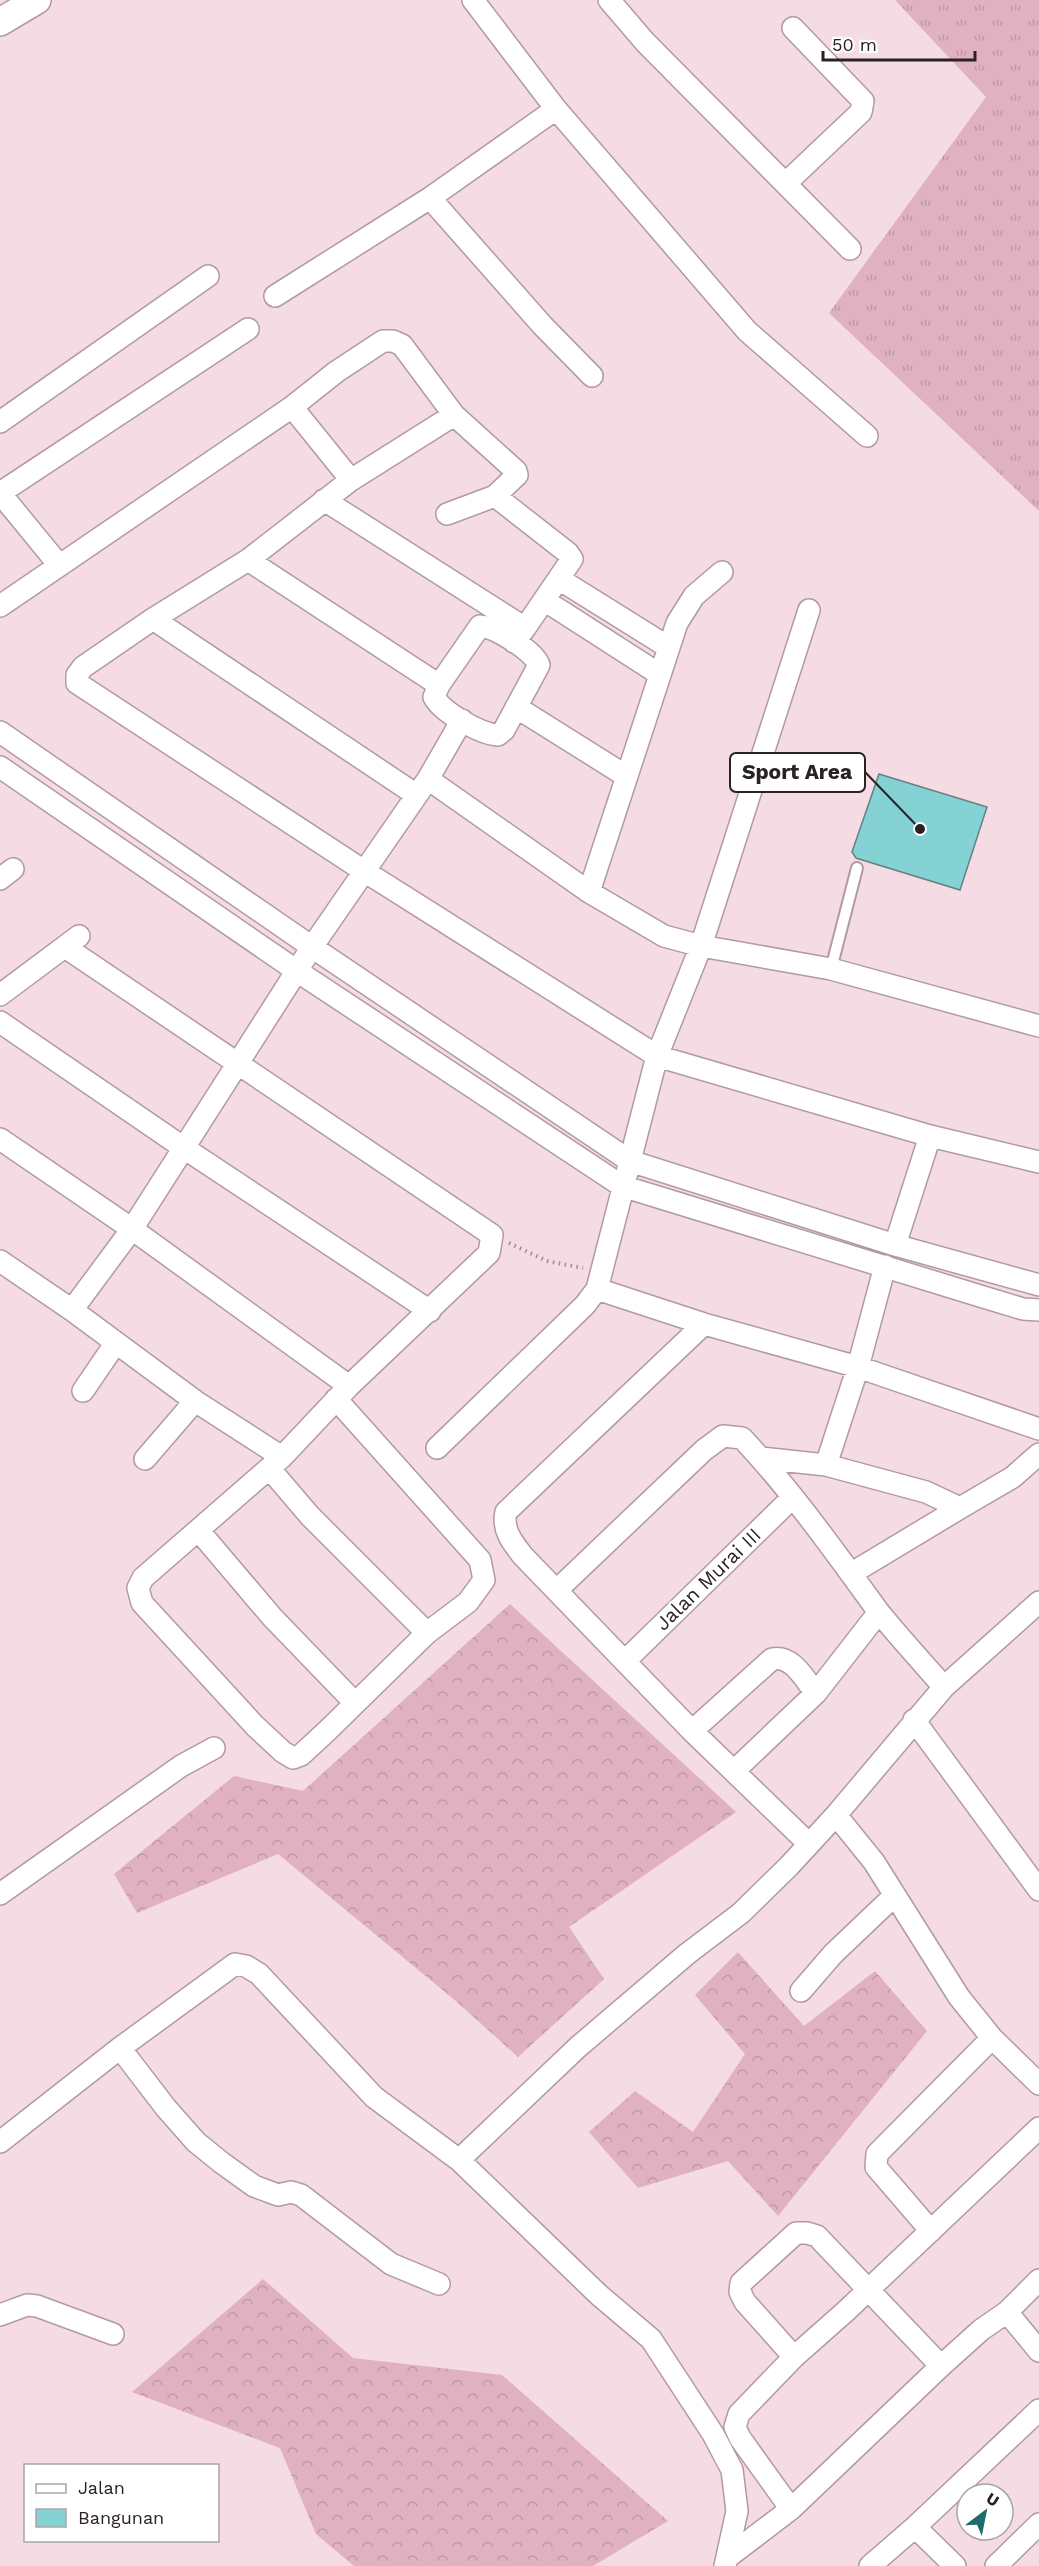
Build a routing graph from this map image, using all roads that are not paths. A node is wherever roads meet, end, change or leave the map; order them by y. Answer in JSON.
{"nodes":[{"id":1,"x":37,"y":0,"type":"edge"},
{"id":2,"x":474,"y":0,"type":"edge"},
{"id":3,"x":609,"y":0,"type":"edge"},
{"id":4,"x":0,"y":22,"type":"edge"},
{"id":5,"x":794,"y":28,"type":"dead end"},
{"id":6,"x":556,"y":110,"type":"junction"},
{"id":7,"x":786,"y":183,"type":"junction"},
{"id":8,"x":430,"y":198,"type":"junction"},
{"id":9,"x":850,"y":249,"type":"dead end"},
{"id":10,"x":208,"y":276,"type":"dead end"},
{"id":11,"x":275,"y":296,"type":"dead end"},
{"id":12,"x":248,"y":329,"type":"dead end"},
{"id":13,"x":592,"y":376,"type":"dead end"},
{"id":14,"x":292,"y":407,"type":"junction"},
{"id":15,"x":454,"y":415,"type":"junction"},
{"id":16,"x":0,"y":422,"type":"edge"},
{"id":17,"x":867,"y":436,"type":"dead end"},
{"id":18,"x":351,"y":480,"type":"junction"},
{"id":19,"x":0,"y":493,"type":"edge"},
{"id":20,"x":495,"y":496,"type":"junction"},
{"id":21,"x":324,"y":501,"type":"junction"},
{"id":22,"x":447,"y":514,"type":"dead end"},
{"id":23,"x":248,"y":560,"type":"junction"},
{"id":24,"x":59,"y":565,"type":"junction"},
{"id":25,"x":722,"y":572,"type":"dead end"},
{"id":26,"x":559,"y":579,"type":"junction"},
{"id":27,"x":544,"y":600,"type":"junction"},
{"id":28,"x":0,"y":606,"type":"edge"},
{"id":29,"x":809,"y":610,"type":"dead end"},
{"id":30,"x":153,"y":619,"type":"junction"},
{"id":31,"x":520,"y":635,"type":"junction"},
{"id":32,"x":668,"y":647,"type":"junction"},
{"id":33,"x":659,"y":674,"type":"junction"},
{"id":34,"x":439,"y":685,"type":"junction"},
{"id":35,"x":516,"y":707,"type":"junction"},
{"id":36,"x":462,"y":720,"type":"junction"},
{"id":37,"x":0,"y":732,"type":"edge"},
{"id":38,"x":0,"y":767,"type":"edge"},
{"id":39,"x":626,"y":776,"type":"junction"},
{"id":40,"x":421,"y":787,"type":"junction"},
{"id":41,"x":857,"y":868,"type":"dead end"},
{"id":42,"x":364,"y":871,"type":"junction"},
{"id":43,"x":589,"y":892,"type":"junction"},
{"id":44,"x":701,"y":946,"type":"junction"},
{"id":45,"x":312,"y":947,"type":"junction"},
{"id":46,"x":831,"y":969,"type":"junction"},
{"id":47,"x":297,"y":971,"type":"junction"},
{"id":48,"x":0,"y":995,"type":"edge"},
{"id":49,"x":0,"y":1022,"type":"edge"},
{"id":50,"x":1039,"y":1026,"type":"edge"},
{"id":51,"x":657,"y":1056,"type":"junction"},
{"id":52,"x":238,"y":1065,"type":"junction"},
{"id":53,"x":930,"y":1136,"type":"junction"},
{"id":54,"x":0,"y":1139,"type":"edge"},
{"id":55,"x":184,"y":1148,"type":"junction"},
{"id":56,"x":630,"y":1161,"type":"junction"},
{"id":57,"x":1039,"y":1162,"type":"edge"},
{"id":58,"x":622,"y":1186,"type":"junction"},
{"id":59,"x":132,"y":1229,"type":"junction"},
{"id":60,"x":895,"y":1245,"type":"junction"},
{"id":61,"x":940,"y":1256,"type":"junction"},
{"id":62,"x":0,"y":1261,"type":"edge"},
{"id":63,"x":885,"y":1266,"type":"junction"},
{"id":64,"x":600,"y":1279,"type":"junction"},
{"id":65,"x":935,"y":1281,"type":"junction"},
{"id":66,"x":1039,"y":1285,"type":"edge"},
{"id":67,"x":72,"y":1310,"type":"junction"},
{"id":68,"x":1039,"y":1310,"type":"edge"},
{"id":69,"x":430,"y":1311,"type":"junction"},
{"id":70,"x":704,"y":1324,"type":"junction"},
{"id":71,"x":115,"y":1344,"type":"junction"},
{"id":72,"x":858,"y":1367,"type":"junction"},
{"id":73,"x":83,"y":1391,"type":"dead end"},
{"id":74,"x":343,"y":1392,"type":"junction"},
{"id":75,"x":195,"y":1401,"type":"junction"},
{"id":76,"x":1039,"y":1429,"type":"edge"},
{"id":77,"x":437,"y":1448,"type":"dead end"},
{"id":78,"x":1039,"y":1454,"type":"edge"},
{"id":79,"x":761,"y":1458,"type":"junction"},
{"id":80,"x":145,"y":1459,"type":"dead end"},
{"id":81,"x":275,"y":1462,"type":"junction"},
{"id":82,"x":826,"y":1465,"type":"junction"},
{"id":83,"x":792,"y":1498,"type":"junction"},
{"id":84,"x":960,"y":1508,"type":"junction"},
{"id":85,"x":199,"y":1531,"type":"junction"},
{"id":86,"x":852,"y":1573,"type":"junction"},
{"id":87,"x":557,"y":1590,"type":"junction"},
{"id":88,"x":1039,"y":1602,"type":"edge"},
{"id":89,"x":879,"y":1612,"type":"junction"},
{"id":90,"x":427,"y":1633,"type":"junction"},
{"id":91,"x":625,"y":1661,"type":"junction"},
{"id":92,"x":944,"y":1687,"type":"junction"},
{"id":93,"x":816,"y":1693,"type":"junction"},
{"id":94,"x":355,"y":1703,"type":"junction"},
{"id":95,"x":914,"y":1720,"type":"junction"},
{"id":96,"x":692,"y":1731,"type":"junction"},
{"id":97,"x":214,"y":1749,"type":"dead end"},
{"id":98,"x":734,"y":1771,"type":"junction"},
{"id":99,"x":836,"y":1815,"type":"junction"},
{"id":100,"x":809,"y":1844,"type":"junction"},
{"id":101,"x":1039,"y":1890,"type":"edge"},
{"id":102,"x":0,"y":1894,"type":"edge"},
{"id":103,"x":894,"y":1896,"type":"junction"},
{"id":104,"x":801,"y":1991,"type":"dead end"},
{"id":105,"x":992,"y":2038,"type":"junction"},
{"id":106,"x":120,"y":2048,"type":"junction"},
{"id":107,"x":1039,"y":2084,"type":"edge"},
{"id":108,"x":1039,"y":2128,"type":"edge"},
{"id":109,"x":0,"y":2142,"type":"edge"},
{"id":110,"x":459,"y":2160,"type":"junction"},
{"id":111,"x":931,"y":2231,"type":"junction"},
{"id":112,"x":1039,"y":2280,"type":"edge"},
{"id":113,"x":439,"y":2284,"type":"dead end"},
{"id":114,"x":869,"y":2288,"type":"junction"},
{"id":115,"x":1007,"y":2312,"type":"junction"},
{"id":116,"x":0,"y":2315,"type":"edge"},
{"id":117,"x":113,"y":2334,"type":"dead end"},
{"id":118,"x":1039,"y":2351,"type":"edge"},
{"id":119,"x":794,"y":2357,"type":"junction"},
{"id":120,"x":941,"y":2366,"type":"junction"},
{"id":121,"x":1039,"y":2410,"type":"edge"},
{"id":122,"x":791,"y":2509,"type":"junction"},
{"id":123,"x":1039,"y":2524,"type":"edge"},
{"id":124,"x":915,"y":2528,"type":"junction"},
{"id":125,"x":727,"y":2561,"type":"edge"},
{"id":126,"x":870,"y":2566,"type":"edge"},
{"id":127,"x":955,"y":2566,"type":"edge"},
{"id":128,"x":996,"y":2566,"type":"edge"}],
"edges":[{"from":1,"to":4,"type":"street"},
{"from":2,"to":6,"type":"street"},
{"from":3,"to":7,"type":"street"},
{"from":5,"to":7,"type":"street"},
{"from":6,"to":8,"type":"street"},
{"from":6,"to":17,"type":"street"},
{"from":7,"to":9,"type":"street"},
{"from":8,"to":11,"type":"street"},
{"from":8,"to":13,"type":"street"},
{"from":10,"to":16,"type":"street"},
{"from":12,"to":19,"type":"street"},
{"from":14,"to":15,"type":"street"},
{"from":14,"to":18,"type":"street"},
{"from":14,"to":24,"type":"street"},
{"from":15,"to":18,"type":"street"},
{"from":15,"to":20,"type":"street"},
{"from":18,"to":21,"type":"street"},
{"from":19,"to":24,"type":"street"},
{"from":20,"to":22,"type":"street"},
{"from":20,"to":26,"type":"street"},
{"from":21,"to":23,"type":"street"},
{"from":21,"to":31,"type":"street"},
{"from":23,"to":30,"type":"street"},
{"from":23,"to":34,"type":"street"},
{"from":24,"to":28,"type":"street"},
{"from":25,"to":32,"type":"street"},
{"from":26,"to":27,"type":"street"},
{"from":26,"to":32,"type":"street"},
{"from":27,"to":31,"type":"street"},
{"from":27,"to":33,"type":"street"},
{"from":29,"to":44,"type":"street"},
{"from":30,"to":40,"type":"street"},
{"from":30,"to":42,"type":"street"},
{"from":31,"to":34,"type":"street"},
{"from":31,"to":35,"type":"street"},
{"from":32,"to":33,"type":"street"},
{"from":33,"to":39,"type":"street"},
{"from":34,"to":36,"type":"street"},
{"from":35,"to":36,"type":"street"},
{"from":35,"to":39,"type":"street"},
{"from":36,"to":40,"type":"street"},
{"from":37,"to":45,"type":"street"},
{"from":38,"to":47,"type":"street"},
{"from":39,"to":43,"type":"street"},
{"from":40,"to":42,"type":"street"},
{"from":40,"to":43,"type":"street"},
{"from":41,"to":46,"type":"lane"},
{"from":42,"to":45,"type":"street"},
{"from":42,"to":51,"type":"street"},
{"from":43,"to":44,"type":"street"},
{"from":44,"to":46,"type":"street"},
{"from":44,"to":51,"type":"street"},
{"from":45,"to":47,"type":"street"},
{"from":45,"to":56,"type":"street"},
{"from":46,"to":50,"type":"street"},
{"from":47,"to":52,"type":"street"},
{"from":47,"to":58,"type":"street"},
{"from":48,"to":52,"type":"street"},
{"from":49,"to":55,"type":"street"},
{"from":51,"to":53,"type":"street"},
{"from":51,"to":56,"type":"street"},
{"from":52,"to":55,"type":"street"},
{"from":52,"to":69,"type":"street"},
{"from":53,"to":57,"type":"street"},
{"from":53,"to":60,"type":"street"},
{"from":54,"to":59,"type":"street"},
{"from":55,"to":59,"type":"street"},
{"from":55,"to":69,"type":"street"},
{"from":56,"to":58,"type":"street"},
{"from":56,"to":60,"type":"street"},
{"from":58,"to":63,"type":"street"},
{"from":58,"to":64,"type":"street"},
{"from":59,"to":67,"type":"street"},
{"from":59,"to":74,"type":"street"},
{"from":60,"to":61,"type":"street"},
{"from":61,"to":65,"type":"street"},
{"from":61,"to":66,"type":"street"},
{"from":62,"to":67,"type":"street"},
{"from":63,"to":65,"type":"street"},
{"from":63,"to":72,"type":"street"},
{"from":64,"to":70,"type":"street"},
{"from":64,"to":77,"type":"street"},
{"from":65,"to":68,"type":"street"},
{"from":67,"to":71,"type":"street"},
{"from":69,"to":74,"type":"street"},
{"from":70,"to":72,"type":"street"},
{"from":70,"to":87,"type":"street"},
{"from":71,"to":73,"type":"street"},
{"from":71,"to":75,"type":"street"},
{"from":72,"to":76,"type":"street"},
{"from":72,"to":82,"type":"street"},
{"from":74,"to":81,"type":"street"},
{"from":74,"to":90,"type":"street"},
{"from":75,"to":80,"type":"street"},
{"from":75,"to":81,"type":"street"},
{"from":78,"to":84,"type":"street"},
{"from":79,"to":82,"type":"street"},
{"from":79,"to":83,"type":"street"},
{"from":79,"to":87,"type":"street"},
{"from":81,"to":85,"type":"street"},
{"from":81,"to":90,"type":"street"},
{"from":82,"to":84,"type":"street"},
{"from":83,"to":86,"type":"street"},
{"from":83,"to":91,"type":"street","name":"Jalan Murai III"},
{"from":84,"to":86,"type":"street"},
{"from":85,"to":94,"type":"street"},
{"from":85,"to":94,"type":"street"},
{"from":86,"to":89,"type":"street"},
{"from":87,"to":91,"type":"street"},
{"from":88,"to":92,"type":"street"},
{"from":89,"to":92,"type":"street"},
{"from":89,"to":93,"type":"street"},
{"from":90,"to":94,"type":"street"},
{"from":91,"to":96,"type":"street"},
{"from":92,"to":95,"type":"street"},
{"from":93,"to":96,"type":"street"},
{"from":93,"to":98,"type":"street"},
{"from":95,"to":99,"type":"street"},
{"from":95,"to":101,"type":"street"},
{"from":96,"to":98,"type":"street"},
{"from":97,"to":102,"type":"street"},
{"from":98,"to":100,"type":"street"},
{"from":99,"to":100,"type":"street"},
{"from":99,"to":103,"type":"street"},
{"from":100,"to":110,"type":"street"},
{"from":103,"to":104,"type":"street"},
{"from":103,"to":105,"type":"street"},
{"from":105,"to":107,"type":"street"},
{"from":105,"to":111,"type":"street"},
{"from":106,"to":109,"type":"street"},
{"from":106,"to":110,"type":"street"},
{"from":106,"to":113,"type":"street"},
{"from":108,"to":111,"type":"street"},
{"from":110,"to":125,"type":"street"},
{"from":111,"to":114,"type":"street"},
{"from":112,"to":115,"type":"street"},
{"from":114,"to":119,"type":"street"},
{"from":114,"to":119,"type":"street"},
{"from":114,"to":120,"type":"street"},
{"from":115,"to":118,"type":"street"},
{"from":115,"to":120,"type":"street"},
{"from":116,"to":117,"type":"street"},
{"from":119,"to":122,"type":"street"},
{"from":120,"to":122,"type":"street"},
{"from":121,"to":124,"type":"street"},
{"from":122,"to":125,"type":"street"},
{"from":123,"to":128,"type":"street"},
{"from":124,"to":126,"type":"street"},
{"from":124,"to":127,"type":"street"}]}
